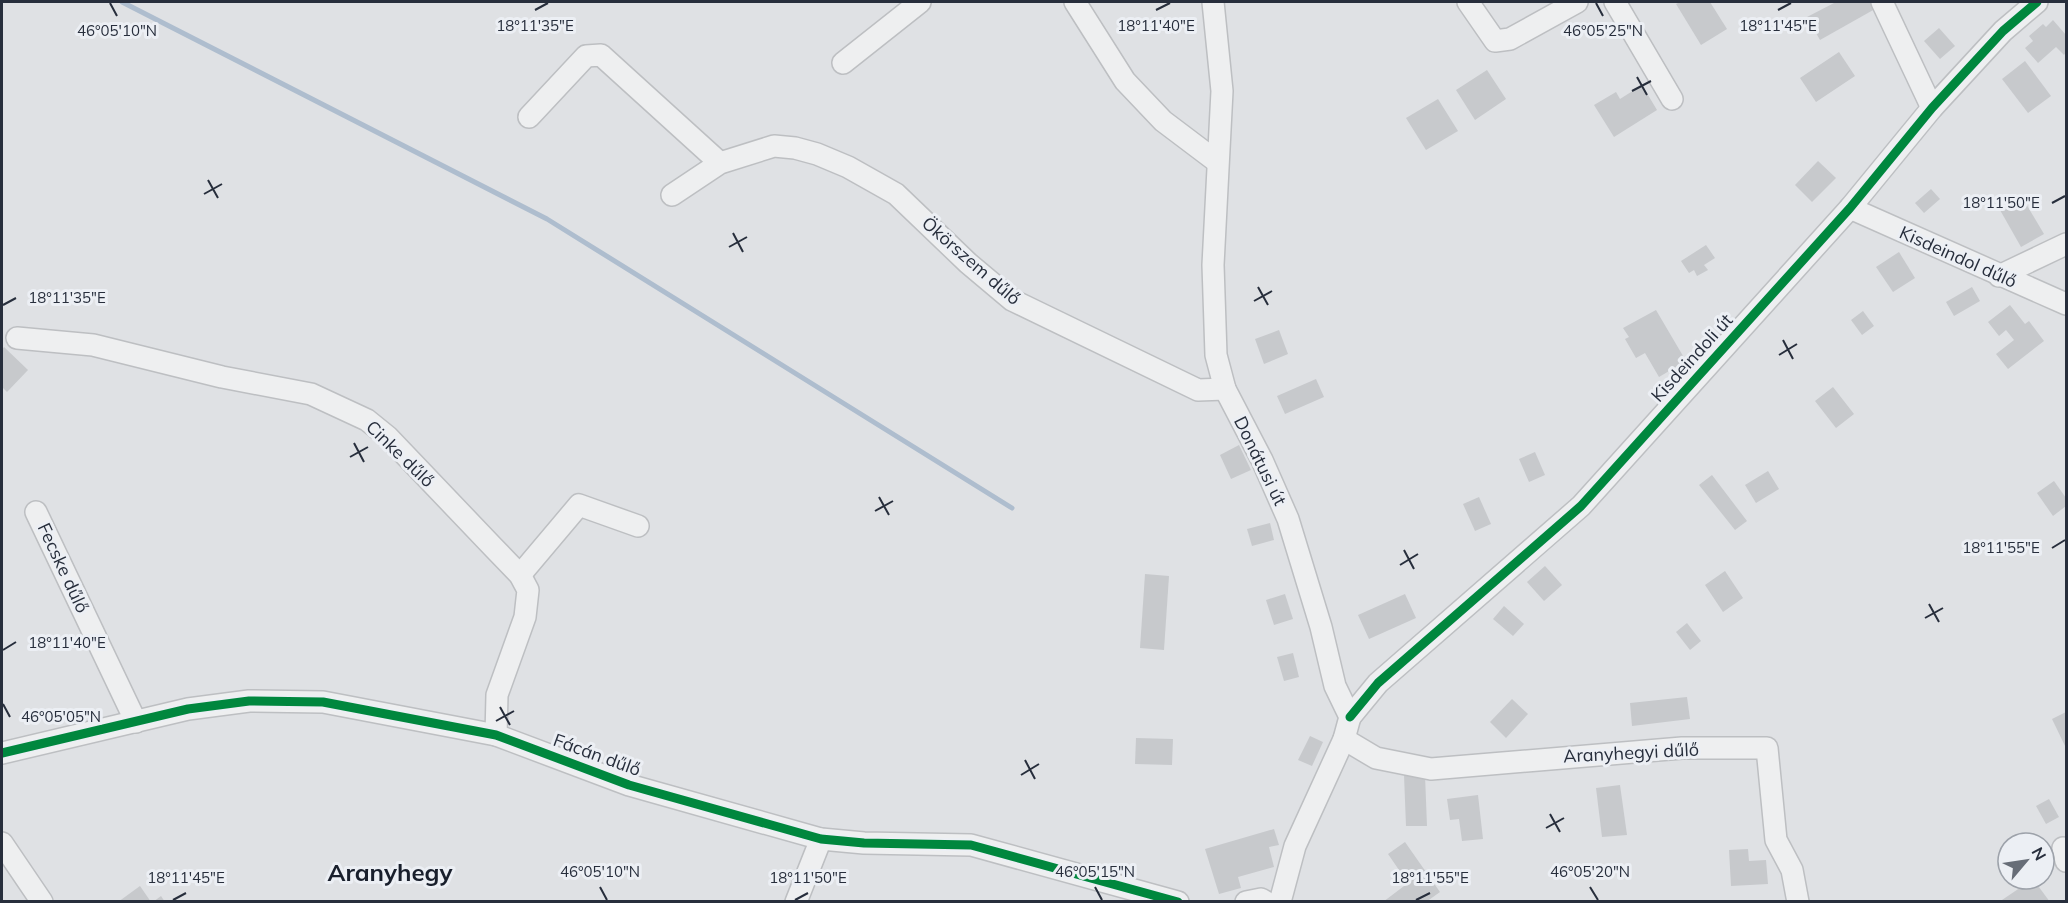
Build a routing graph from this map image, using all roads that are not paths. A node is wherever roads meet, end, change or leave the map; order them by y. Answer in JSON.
{"nodes":[{"id":1,"x":920,"y":2,"type":"edge"},
{"id":2,"x":1075,"y":2,"type":"edge"},
{"id":3,"x":1214,"y":2,"type":"edge"},
{"id":4,"x":1468,"y":2,"type":"edge"},
{"id":5,"x":1577,"y":2,"type":"edge"},
{"id":6,"x":1615,"y":2,"type":"edge"},
{"id":7,"x":1882,"y":2,"type":"edge"},
{"id":8,"x":2037,"y":2,"type":"edge"},
{"id":9,"x":843,"y":63,"type":"dead end"},
{"id":10,"x":1672,"y":99,"type":"dead end"},
{"id":11,"x":1932,"y":108,"type":"junction"},
{"id":12,"x":530,"y":117,"type":"dead end"},
{"id":13,"x":1216,"y":162,"type":"junction"},
{"id":14,"x":720,"y":163,"type":"junction"},
{"id":15,"x":672,"y":195,"type":"dead end"},
{"id":16,"x":1850,"y":208,"type":"junction"},
{"id":17,"x":2067,"y":244,"type":"edge"},
{"id":18,"x":1999,"y":276,"type":"junction"},
{"id":19,"x":2067,"y":304,"type":"edge"},
{"id":20,"x":17,"y":338,"type":"dead end"},
{"id":21,"x":1225,"y":389,"type":"junction"},
{"id":22,"x":36,"y":512,"type":"dead end"},
{"id":23,"x":638,"y":526,"type":"dead end"},
{"id":24,"x":520,"y":576,"type":"junction"},
{"id":25,"x":1350,"y":717,"type":"junction"},
{"id":26,"x":136,"y":722,"type":"junction"},
{"id":27,"x":496,"y":735,"type":"junction"},
{"id":28,"x":1344,"y":739,"type":"junction"},
{"id":29,"x":2,"y":753,"type":"edge"},
{"id":30,"x":821,"y":839,"type":"junction"},
{"id":31,"x":2,"y":843,"type":"edge"},
{"id":32,"x":42,"y":902,"type":"edge"},
{"id":33,"x":796,"y":902,"type":"edge"},
{"id":34,"x":1178,"y":902,"type":"edge"},
{"id":35,"x":1246,"y":902,"type":"edge"},
{"id":36,"x":1266,"y":902,"type":"edge"},
{"id":37,"x":1280,"y":902,"type":"edge"},
{"id":38,"x":1798,"y":902,"type":"edge"}],
"edges":[{"from":1,"to":9,"type":"street"},
{"from":2,"to":13,"type":"street"},
{"from":3,"to":13,"type":"street","name":"Donátusi út"},
{"from":4,"to":5,"type":"street"},
{"from":6,"to":10,"type":"street"},
{"from":7,"to":11,"type":"street"},
{"from":8,"to":11,"type":"street","name":"Kisdeindoli út"},
{"from":11,"to":16,"type":"street","name":"Kisdeindoli út"},
{"from":12,"to":14,"type":"street"},
{"from":13,"to":21,"type":"street","name":"Donátusi út"},
{"from":14,"to":15,"type":"street","name":"Ökörszem dűlő"},
{"from":14,"to":21,"type":"street","name":"Ökörszem dűlő"},
{"from":16,"to":18,"type":"street","name":"Kisdeindol dűlő"},
{"from":16,"to":25,"type":"street","name":"Kisdeindoli út"},
{"from":17,"to":18,"type":"street"},
{"from":18,"to":19,"type":"street","name":"Kisdeindol dűlő"},
{"from":20,"to":24,"type":"street","name":"Cinke dűlő"},
{"from":21,"to":25,"type":"street","name":"Donátusi út"},
{"from":22,"to":26,"type":"street","name":"Fecske dűlő"},
{"from":23,"to":24,"type":"street"},
{"from":24,"to":27,"type":"street"},
{"from":25,"to":28,"type":"street"},
{"from":26,"to":27,"type":"street","name":"Fácán dűlő"},
{"from":26,"to":29,"type":"street","name":"Fácán dűlő"},
{"from":27,"to":30,"type":"street","name":"Fácán dűlő"},
{"from":28,"to":37,"type":"street"},
{"from":28,"to":38,"type":"street","name":"Aranyhegyi dűlő"},
{"from":30,"to":33,"type":"street"},
{"from":30,"to":34,"type":"street","name":"Fácán dűlő"},
{"from":31,"to":32,"type":"street"},
{"from":35,"to":36,"type":"street"}]}
